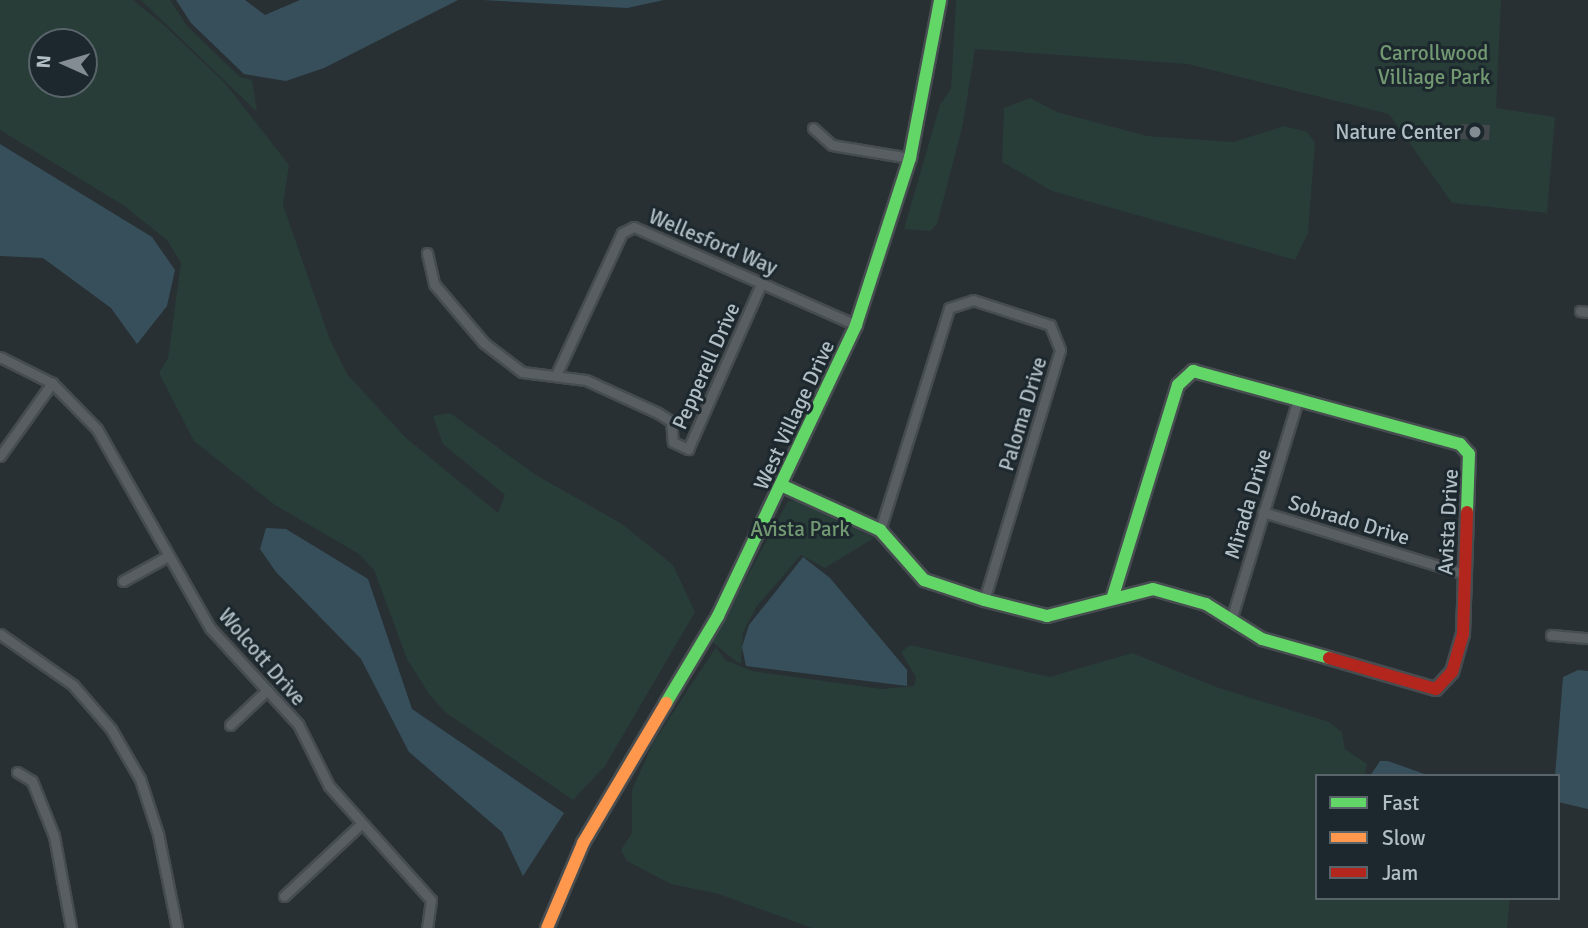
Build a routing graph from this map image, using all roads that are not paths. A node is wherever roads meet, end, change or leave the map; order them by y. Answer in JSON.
{"nodes":[{"id":1,"x":940,"y":0,"type":"edge"},
{"id":2,"x":813,"y":128,"type":"dead end"},
{"id":3,"x":911,"y":158,"type":"junction"},
{"id":4,"x":427,"y":253,"type":"dead end"},
{"id":5,"x":762,"y":282,"type":"junction"},
{"id":6,"x":856,"y":325,"type":"junction"},
{"id":7,"x":0,"y":356,"type":"edge"},
{"id":8,"x":556,"y":375,"type":"junction"},
{"id":9,"x":52,"y":383,"type":"junction"},
{"id":10,"x":1298,"y":398,"type":"junction"},
{"id":11,"x":0,"y":456,"type":"edge"},
{"id":12,"x":783,"y":486,"type":"junction"},
{"id":13,"x":1264,"y":512,"type":"junction"},
{"id":14,"x":880,"y":530,"type":"junction"},
{"id":15,"x":168,"y":556,"type":"junction"},
{"id":16,"x":1464,"y":574,"type":"junction"},
{"id":17,"x":123,"y":581,"type":"dead end"},
{"id":18,"x":1113,"y":596,"type":"junction"},
{"id":19,"x":985,"y":600,"type":"junction"},
{"id":20,"x":1231,"y":620,"type":"junction"},
{"id":21,"x":0,"y":634,"type":"edge"},
{"id":22,"x":1551,"y":635,"type":"dead end"},
{"id":23,"x":1588,"y":638,"type":"edge"},
{"id":24,"x":267,"y":690,"type":"junction"},
{"id":25,"x":230,"y":725,"type":"dead end"},
{"id":26,"x":17,"y":772,"type":"dead end"},
{"id":27,"x":362,"y":824,"type":"junction"},
{"id":28,"x":284,"y":896,"type":"dead end"},
{"id":29,"x":71,"y":928,"type":"edge"},
{"id":30,"x":177,"y":928,"type":"edge"},
{"id":31,"x":427,"y":928,"type":"edge"},
{"id":32,"x":547,"y":928,"type":"edge"}],
"edges":[{"from":1,"to":3,"type":"street","name":"West Village Drive"},
{"from":2,"to":3,"type":"street"},
{"from":3,"to":6,"type":"street","name":"West Village Drive"},
{"from":4,"to":8,"type":"street","name":"Pepperell Drive"},
{"from":5,"to":6,"type":"street","name":"Wellesford Way"},
{"from":5,"to":8,"type":"street","name":"Wellesford Way"},
{"from":5,"to":8,"type":"street","name":"Pepperell Drive"},
{"from":6,"to":12,"type":"street","name":"West Village Drive"},
{"from":7,"to":9,"type":"street","name":"Wolcott Drive"},
{"from":9,"to":11,"type":"street"},
{"from":9,"to":15,"type":"street","name":"Wolcott Drive"},
{"from":10,"to":13,"type":"street","name":"Mirada Drive"},
{"from":10,"to":16,"type":"street","name":"Avista Drive"},
{"from":10,"to":18,"type":"street","name":"Avista Drive"},
{"from":12,"to":14,"type":"street","name":"Avista Drive"},
{"from":12,"to":32,"type":"street","name":"West Village Drive"},
{"from":13,"to":16,"type":"street","name":"Sobrado Drive"},
{"from":13,"to":20,"type":"street","name":"Mirada Drive"},
{"from":14,"to":19,"type":"street","name":"Avista Drive"},
{"from":14,"to":19,"type":"street","name":"Paloma Drive"},
{"from":15,"to":17,"type":"street"},
{"from":15,"to":24,"type":"street","name":"Wolcott Drive"},
{"from":16,"to":20,"type":"street","name":"Avista Drive"},
{"from":18,"to":19,"type":"street","name":"Avista Drive"},
{"from":18,"to":20,"type":"street","name":"Avista Drive"},
{"from":21,"to":30,"type":"street"},
{"from":22,"to":23,"type":"street"},
{"from":24,"to":25,"type":"street"},
{"from":24,"to":27,"type":"street","name":"Wolcott Drive"},
{"from":26,"to":29,"type":"street"},
{"from":27,"to":28,"type":"street"},
{"from":27,"to":31,"type":"street","name":"Wolcott Drive"}]}
